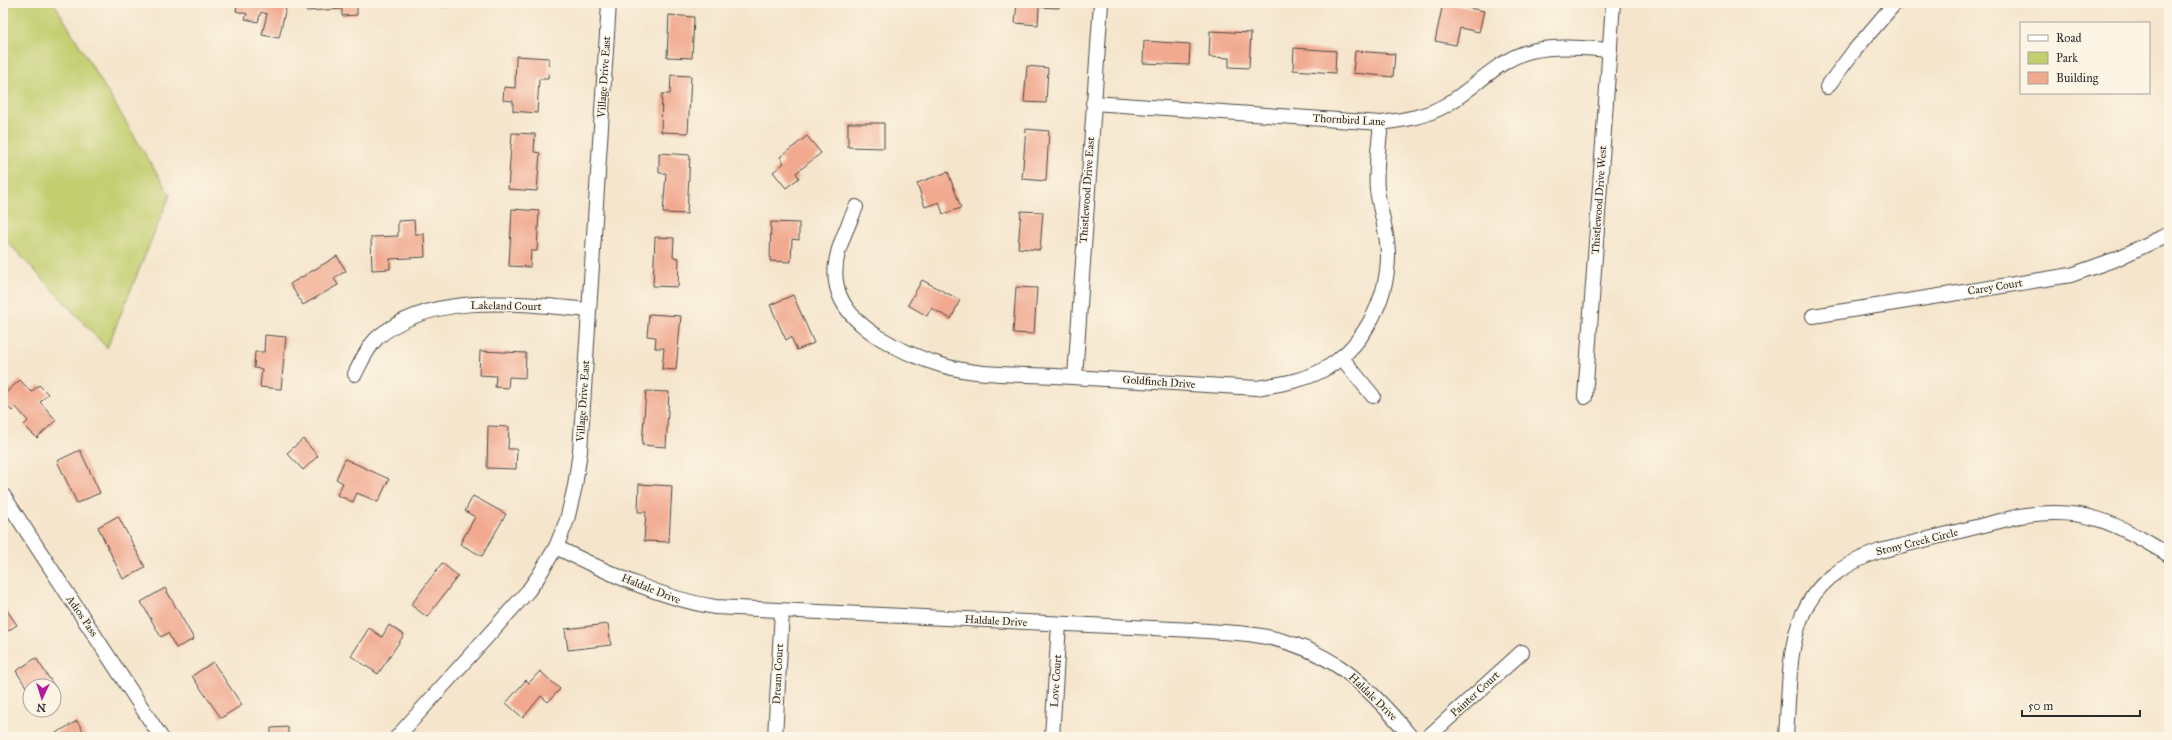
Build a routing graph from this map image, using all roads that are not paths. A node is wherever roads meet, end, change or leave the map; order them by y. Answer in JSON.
{"nodes":[{"id":1,"x":609,"y":3,"type":"edge"},
{"id":2,"x":1101,"y":3,"type":"edge"},
{"id":3,"x":1613,"y":3,"type":"edge"},
{"id":4,"x":1895,"y":3,"type":"edge"},
{"id":5,"x":1610,"y":50,"type":"junction"},
{"id":6,"x":1827,"y":87,"type":"dead end"},
{"id":7,"x":1093,"y":103,"type":"junction"},
{"id":8,"x":1381,"y":123,"type":"junction"},
{"id":9,"x":856,"y":207,"type":"dead end"},
{"id":10,"x":2169,"y":234,"type":"edge"},
{"id":11,"x":589,"y":310,"type":"junction"},
{"id":12,"x":1813,"y":316,"type":"dead end"},
{"id":13,"x":1341,"y":357,"type":"junction"},
{"id":14,"x":355,"y":374,"type":"dead end"},
{"id":15,"x":1075,"y":377,"type":"junction"},
{"id":16,"x":1373,"y":396,"type":"dead end"},
{"id":17,"x":1585,"y":397,"type":"dead end"},
{"id":18,"x":3,"y":495,"type":"edge"},
{"id":19,"x":556,"y":547,"type":"junction"},
{"id":20,"x":2169,"y":555,"type":"edge"},
{"id":21,"x":782,"y":611,"type":"junction"},
{"id":22,"x":1059,"y":624,"type":"junction"},
{"id":23,"x":1522,"y":652,"type":"dead end"},
{"id":24,"x":162,"y":737,"type":"edge"},
{"id":25,"x":397,"y":737,"type":"edge"},
{"id":26,"x":775,"y":737,"type":"edge"},
{"id":27,"x":1052,"y":737,"type":"edge"},
{"id":28,"x":1412,"y":737,"type":"edge"},
{"id":29,"x":1428,"y":737,"type":"edge"},
{"id":30,"x":1786,"y":737,"type":"edge"}],
"edges":[{"from":1,"to":11,"type":"street","name":"Village Drive East"},
{"from":2,"to":7,"type":"street","name":"Thistlewood Drive East"},
{"from":3,"to":5,"type":"street","name":"Thistlewood Drive West"},
{"from":4,"to":6,"type":"street"},
{"from":5,"to":8,"type":"street","name":"Thornbird Lane"},
{"from":5,"to":17,"type":"street","name":"Thistlewood Drive West"},
{"from":7,"to":8,"type":"street","name":"Thornbird Lane"},
{"from":7,"to":15,"type":"street","name":"Thistlewood Drive East"},
{"from":8,"to":13,"type":"street","name":"Goldfinch Drive"},
{"from":9,"to":15,"type":"street","name":"Goldfinch Drive"},
{"from":10,"to":12,"type":"street","name":"Carey Court"},
{"from":11,"to":14,"type":"street","name":"Lakeland Court"},
{"from":11,"to":19,"type":"street","name":"Village Drive East"},
{"from":13,"to":15,"type":"street","name":"Goldfinch Drive"},
{"from":13,"to":16,"type":"street"},
{"from":18,"to":24,"type":"street","name":"Adios Pass"},
{"from":19,"to":21,"type":"street","name":"Haldale Drive"},
{"from":19,"to":25,"type":"street","name":"Village Drive East"},
{"from":20,"to":30,"type":"street","name":"Stony Creek Circle"},
{"from":21,"to":22,"type":"street","name":"Haldale Drive"},
{"from":21,"to":26,"type":"street","name":"Dream Court"},
{"from":22,"to":27,"type":"street","name":"Love Court"},
{"from":22,"to":28,"type":"street","name":"Haldale Drive"},
{"from":23,"to":29,"type":"street","name":"Painter Court"}]}
